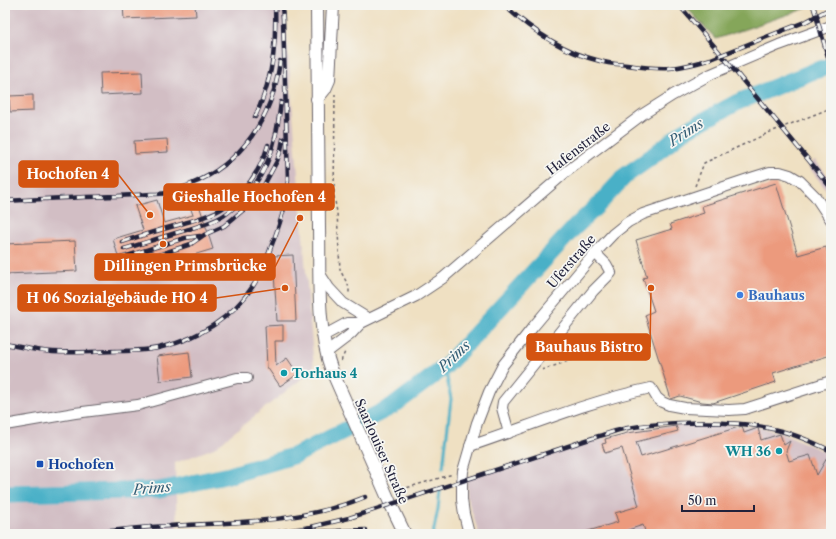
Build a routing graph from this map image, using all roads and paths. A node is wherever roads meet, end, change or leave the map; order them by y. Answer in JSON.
{"nodes":[{"id":1,"x":317,"y":5,"type":"edge"},
{"id":2,"x":333,"y":5,"type":"edge"},
{"id":3,"x":831,"y":26,"type":"edge"},
{"id":4,"x":335,"y":94,"type":"dead end"},
{"id":5,"x":317,"y":100,"type":"junction"},
{"id":6,"x":831,"y":108,"type":"edge"},
{"id":7,"x":691,"y":197,"type":"junction"},
{"id":8,"x":831,"y":220,"type":"edge"},
{"id":9,"x":595,"y":253,"type":"junction"},
{"id":10,"x":320,"y":274,"type":"junction"},
{"id":11,"x":343,"y":303,"type":"junction"},
{"id":12,"x":365,"y":321,"type":"junction"},
{"id":13,"x":651,"y":332,"type":"dead end"},
{"id":14,"x":323,"y":336,"type":"junction"},
{"id":15,"x":346,"y":337,"type":"junction"},
{"id":16,"x":326,"y":353,"type":"junction"},
{"id":17,"x":336,"y":368,"type":"junction"},
{"id":18,"x":540,"y":371,"type":"dead end"},
{"id":19,"x":247,"y":378,"type":"dead end"},
{"id":20,"x":831,"y":381,"type":"edge"},
{"id":21,"x":5,"y":424,"type":"edge"},
{"id":22,"x":509,"y":433,"type":"junction"},
{"id":23,"x":470,"y":446,"type":"junction"},
{"id":24,"x":450,"y":475,"type":"dead end"},
{"id":25,"x":384,"y":489,"type":"junction"},
{"id":26,"x":403,"y":531,"type":"edge"},
{"id":27,"x":468,"y":534,"type":"edge"}],
"edges":[{"from":1,"to":5,"type":"main road","name":"Saarlouiser Straße"},
{"from":2,"to":5,"type":"main road"},
{"from":3,"to":12,"type":"street","name":"Hafenstraße"},
{"from":4,"to":11,"type":"path"},
{"from":5,"to":10,"type":"main road","name":"Saarlouiser Straße"},
{"from":6,"to":7,"type":"path"},
{"from":7,"to":8,"type":"street","name":"Uferstraße"},
{"from":7,"to":9,"type":"street","name":"Uferstraße"},
{"from":9,"to":22,"type":"street"},
{"from":9,"to":23,"type":"street","name":"Uferstraße"},
{"from":10,"to":11,"type":"street"},
{"from":10,"to":14,"type":"main road","name":"Saarlouiser Straße"},
{"from":11,"to":12,"type":"street"},
{"from":12,"to":14,"type":"street","name":"Hafenstraße"},
{"from":12,"to":15,"type":"street","name":"Hafenstraße"},
{"from":13,"to":18,"type":"path"},
{"from":14,"to":16,"type":"main road","name":"Saarlouiser Straße"},
{"from":15,"to":16,"type":"street","name":"Hafenstraße"},
{"from":15,"to":17,"type":"path"},
{"from":16,"to":17,"type":"main road","name":"Saarlouiser Straße"},
{"from":17,"to":25,"type":"main road","name":"Saarlouiser Straße"},
{"from":19,"to":21,"type":"street"},
{"from":20,"to":22,"type":"street"},
{"from":22,"to":23,"type":"street"},
{"from":23,"to":27,"type":"street","name":"Uferstraße"},
{"from":24,"to":25,"type":"path"},
{"from":25,"to":26,"type":"main road","name":"Saarlouiser Straße"}]}
